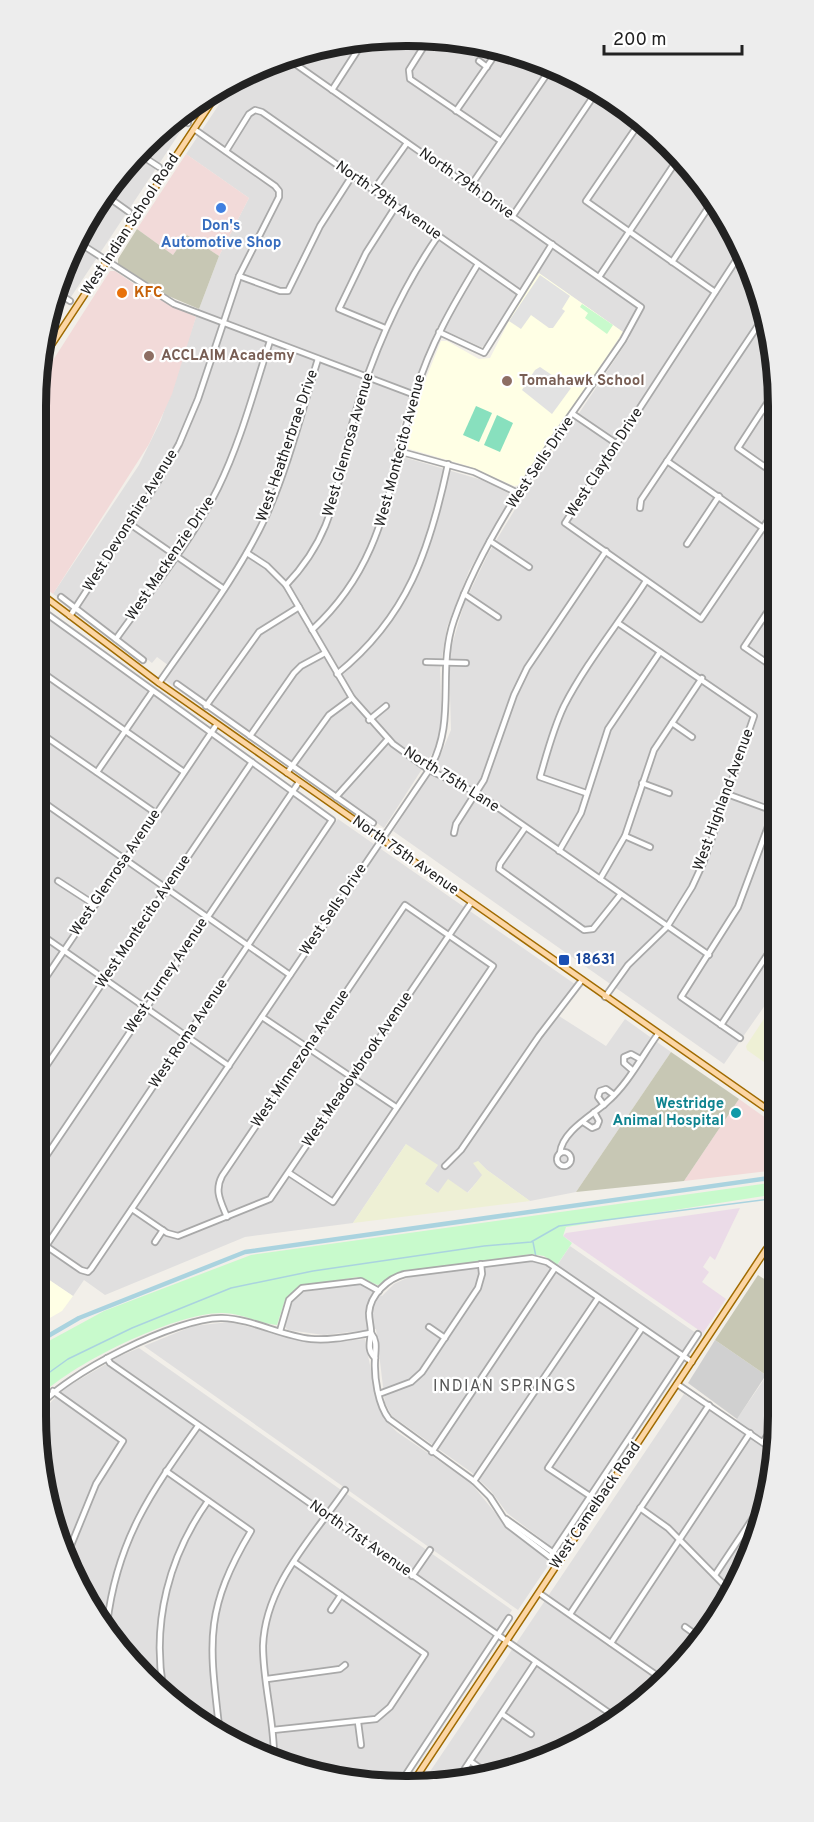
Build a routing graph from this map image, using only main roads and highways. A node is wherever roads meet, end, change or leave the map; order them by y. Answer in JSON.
{"nodes":[{"id":1,"x":209,"y":106,"type":"edge"},
{"id":2,"x":52,"y":344,"type":"edge"},
{"id":3,"x":47,"y":598,"type":"edge"},
{"id":4,"x":768,"y":1110,"type":"edge"},
{"id":5,"x":768,"y":1247,"type":"edge"},
{"id":6,"x":417,"y":1776,"type":"edge"}],
"edges":[{"from":1,"to":2,"type":"main road","name":"West Indian School Road"},
{"from":3,"to":4,"type":"main road","name":"North 75th Avenue"},
{"from":5,"to":6,"type":"main road","name":"West Camelback Road"}]}
